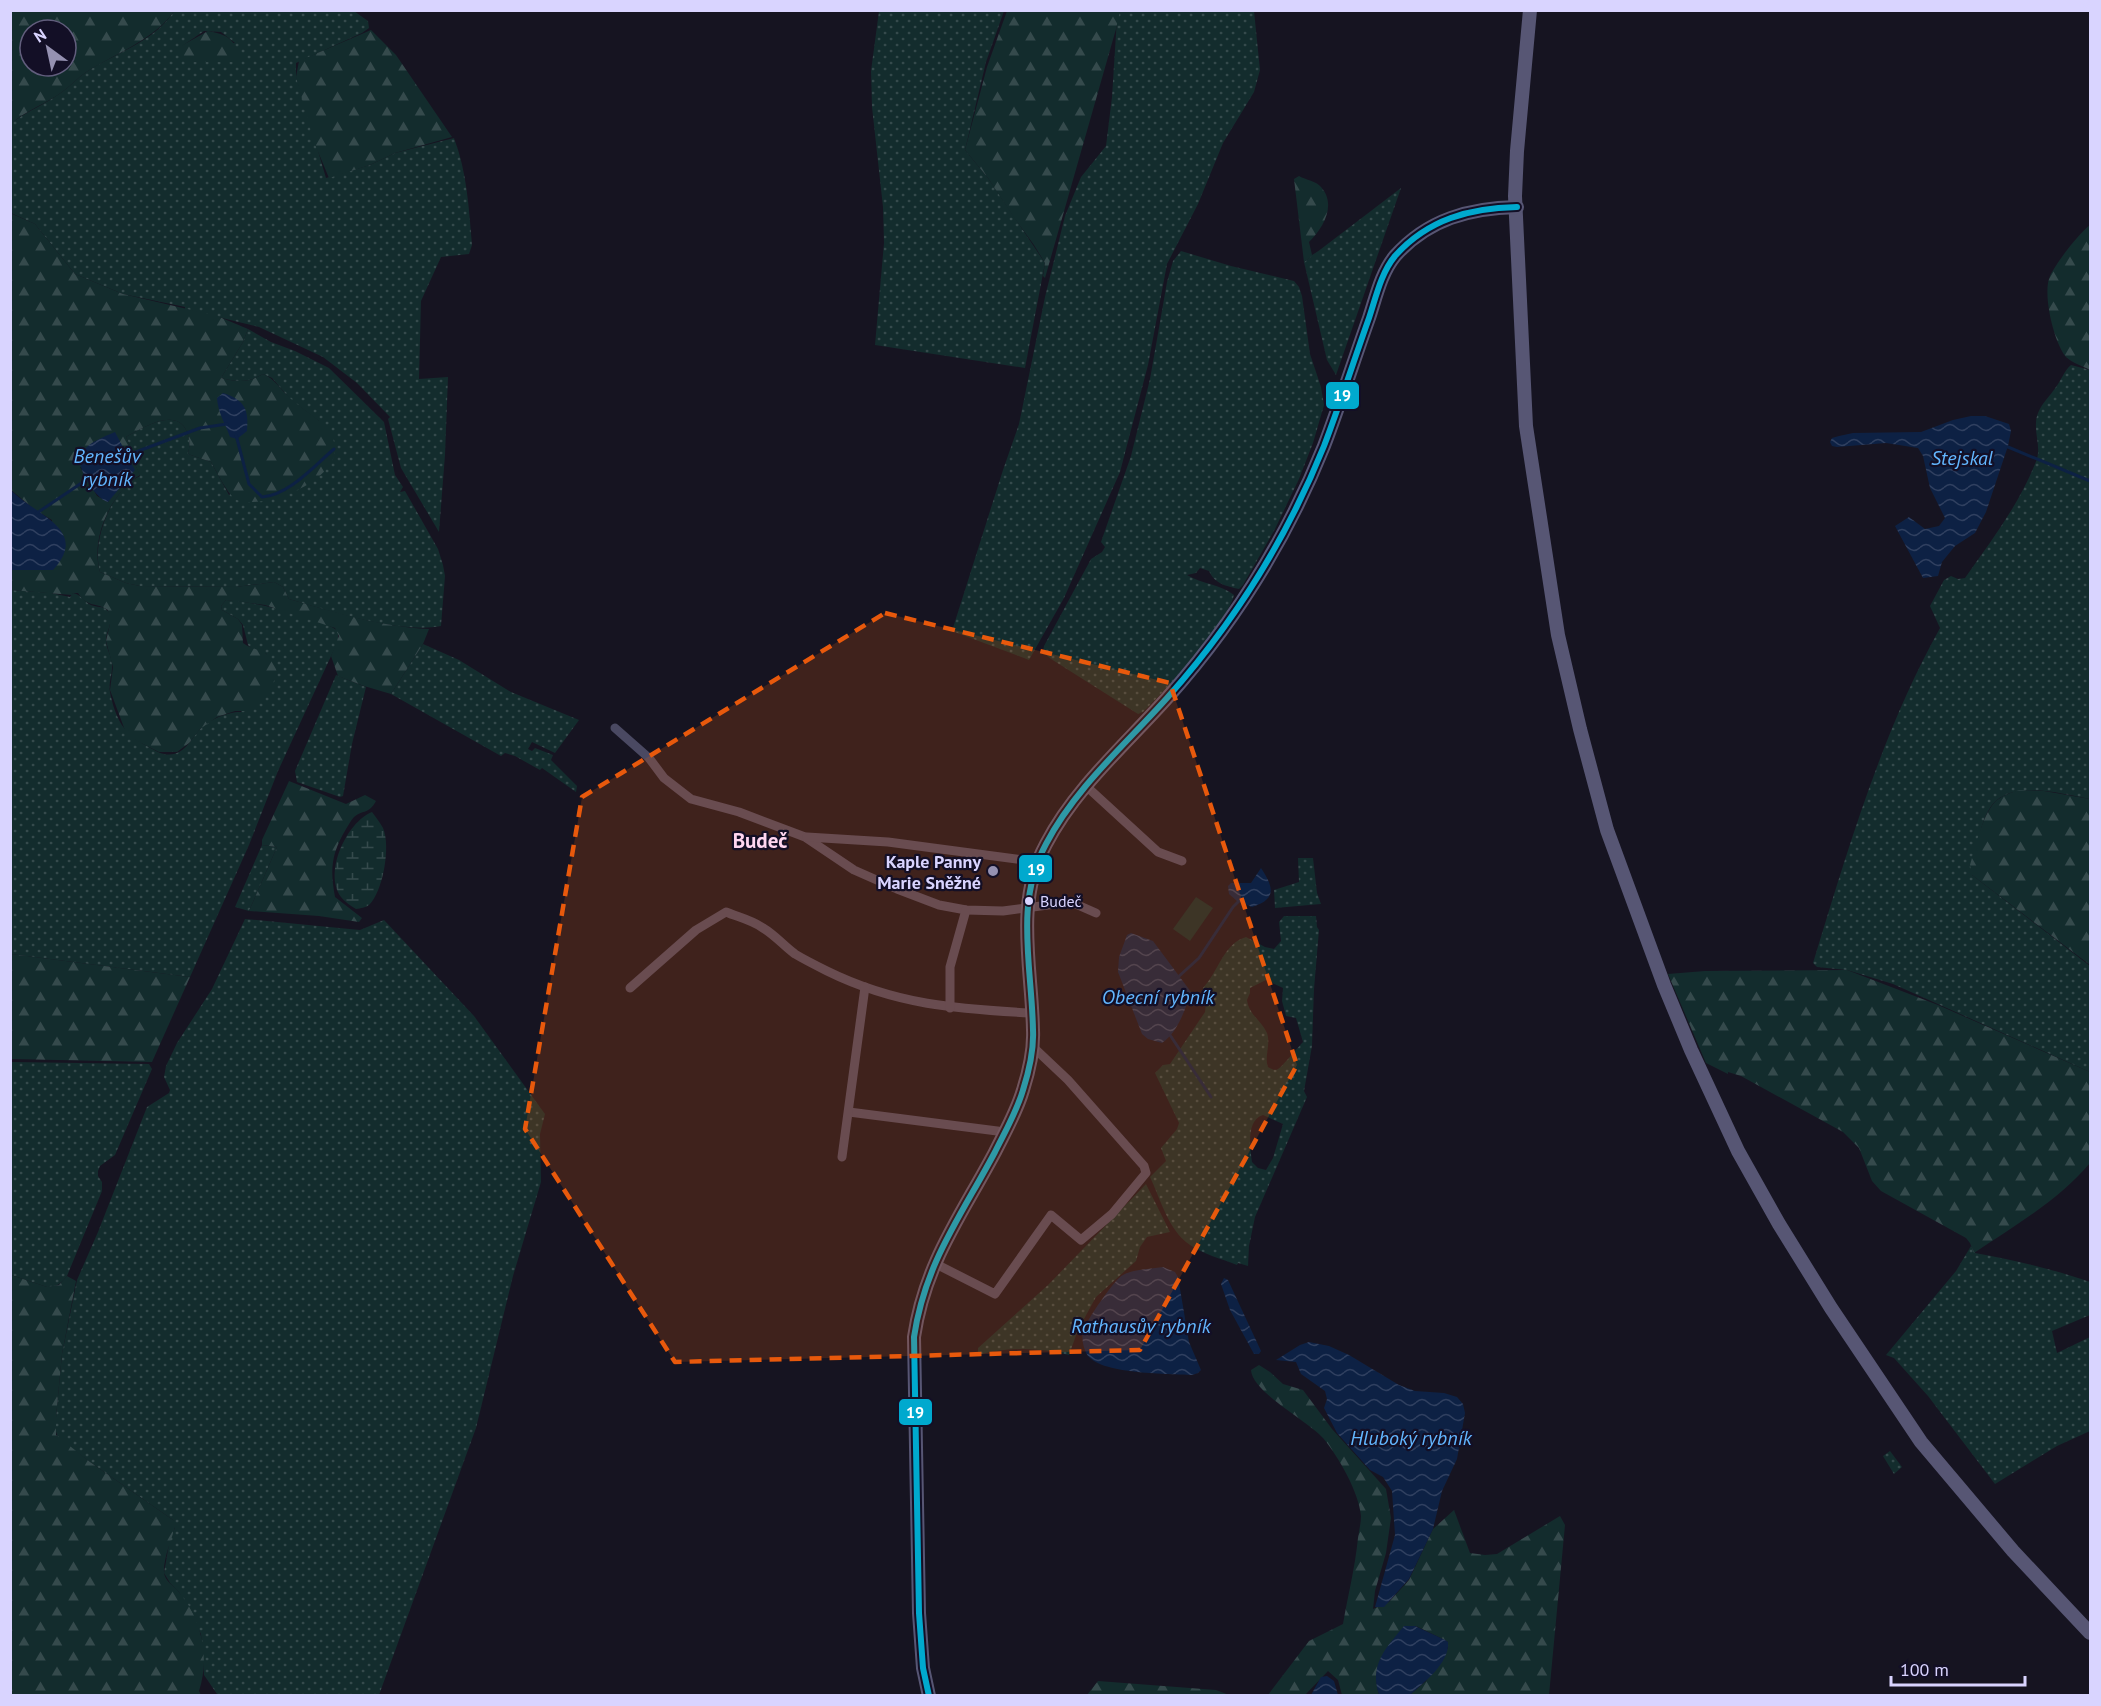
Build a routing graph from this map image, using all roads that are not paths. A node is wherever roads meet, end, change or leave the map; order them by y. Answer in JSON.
{"nodes":[{"id":1,"x":1530,"y":10,"type":"edge"},
{"id":2,"x":1517,"y":207,"type":"junction"},
{"id":3,"x":615,"y":728,"type":"dead end"},
{"id":4,"x":1086,"y":786,"type":"junction"},
{"id":5,"x":805,"y":837,"type":"junction"},
{"id":6,"x":1182,"y":861,"type":"dead end"},
{"id":7,"x":1038,"y":862,"type":"junction"},
{"id":8,"x":1027,"y":907,"type":"junction"},
{"id":9,"x":966,"y":909,"type":"junction"},
{"id":10,"x":1096,"y":912,"type":"dead end"},
{"id":11,"x":865,"y":987,"type":"junction"},
{"id":12,"x":630,"y":988,"type":"dead end"},
{"id":13,"x":950,"y":1008,"type":"junction"},
{"id":14,"x":1031,"y":1013,"type":"junction"},
{"id":15,"x":1032,"y":1046,"type":"junction"},
{"id":16,"x":849,"y":1112,"type":"junction"},
{"id":17,"x":1005,"y":1132,"type":"junction"},
{"id":18,"x":843,"y":1157,"type":"dead end"},
{"id":19,"x":934,"y":1263,"type":"junction"},
{"id":20,"x":2091,"y":1633,"type":"edge"},
{"id":21,"x":929,"y":1695,"type":"edge"}],
"edges":[{"from":1,"to":2,"type":"main road"},
{"from":2,"to":4,"type":"main road"},
{"from":2,"to":20,"type":"main road"},
{"from":3,"to":5,"type":"street"},
{"from":4,"to":6,"type":"street"},
{"from":4,"to":7,"type":"main road"},
{"from":5,"to":7,"type":"street"},
{"from":5,"to":9,"type":"street"},
{"from":7,"to":8,"type":"main road"},
{"from":8,"to":9,"type":"street"},
{"from":8,"to":10,"type":"street"},
{"from":8,"to":14,"type":"main road"},
{"from":9,"to":13,"type":"street"},
{"from":11,"to":12,"type":"street"},
{"from":11,"to":13,"type":"street"},
{"from":11,"to":16,"type":"street"},
{"from":13,"to":14,"type":"street"},
{"from":14,"to":15,"type":"main road"},
{"from":15,"to":17,"type":"main road"},
{"from":15,"to":19,"type":"street"},
{"from":16,"to":17,"type":"street"},
{"from":16,"to":18,"type":"street"},
{"from":17,"to":19,"type":"main road"},
{"from":19,"to":21,"type":"main road"}]}
